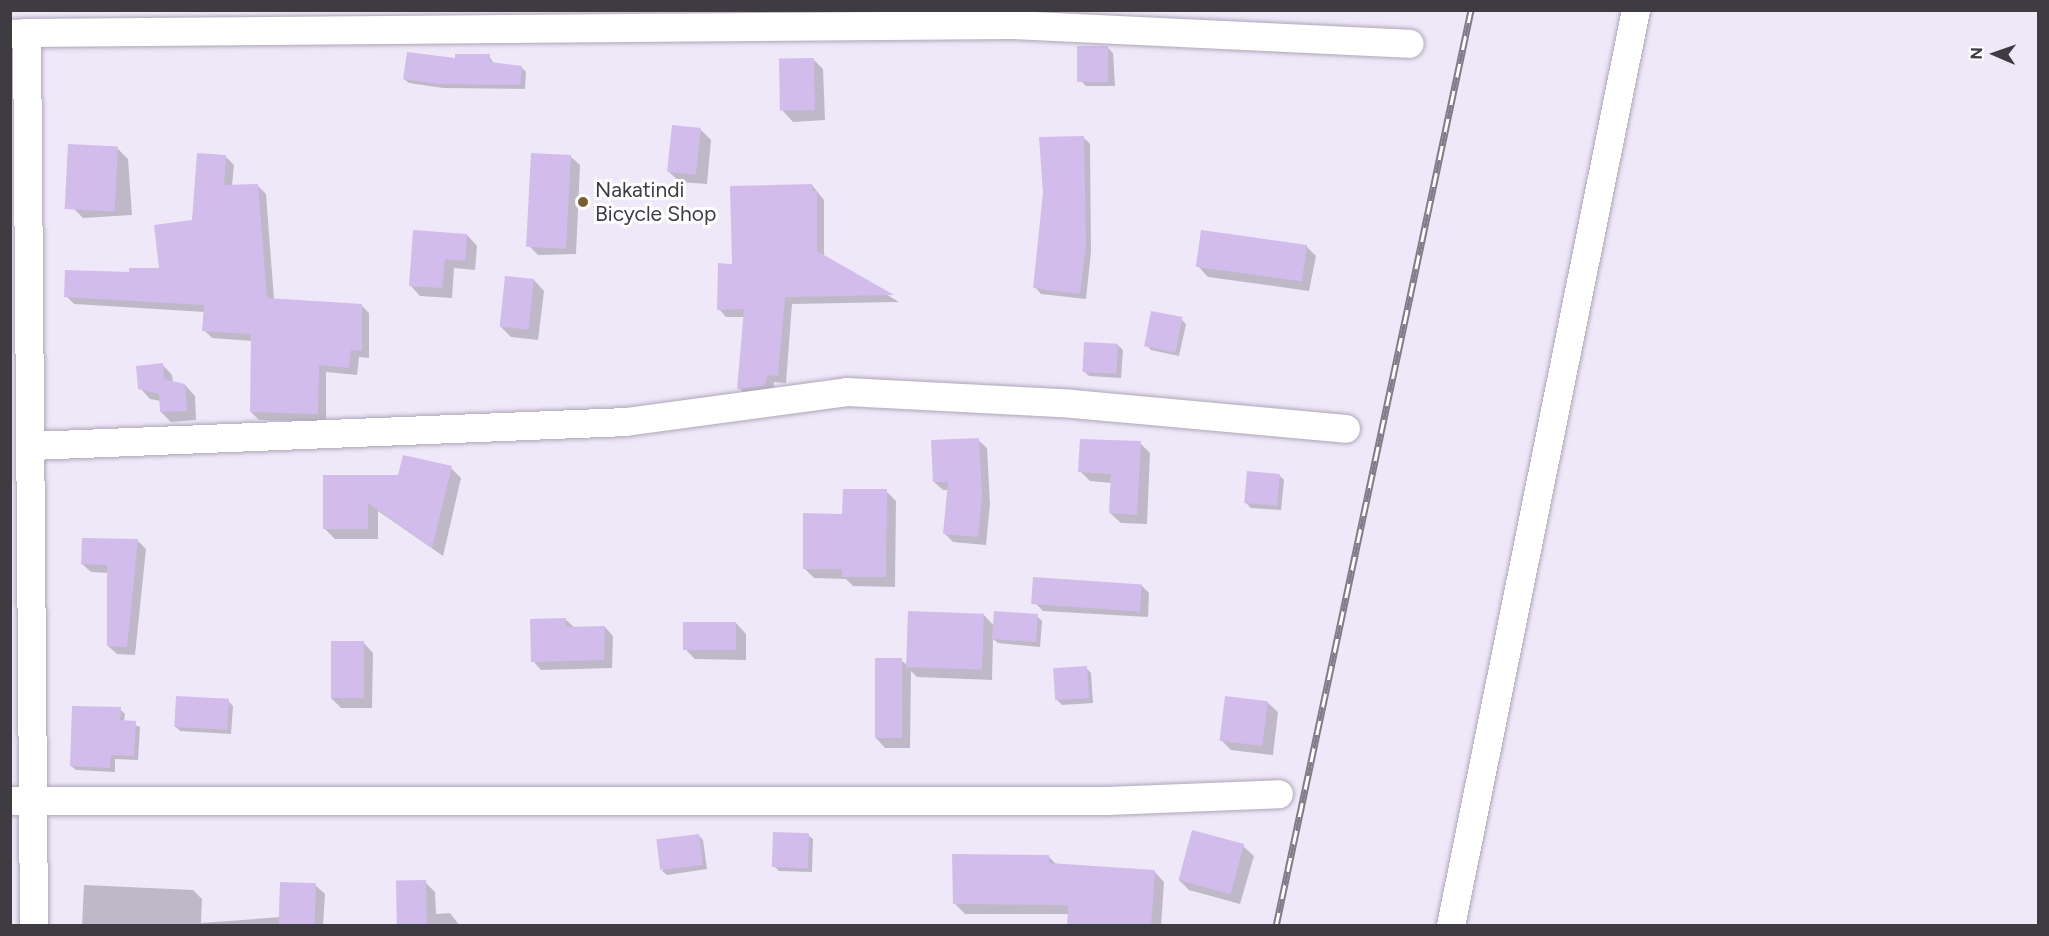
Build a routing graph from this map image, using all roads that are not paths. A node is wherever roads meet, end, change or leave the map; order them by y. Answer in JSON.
{"nodes":[{"id":1,"x":1636,"y":10,"type":"edge"},
{"id":2,"x":396,"y":21,"type":"edge"},
{"id":3,"x":19,"y":34,"type":"edge"},
{"id":4,"x":1410,"y":44,"type":"dead end"},
{"id":5,"x":1346,"y":429,"type":"dead end"},
{"id":6,"x":32,"y":446,"type":"junction"},
{"id":7,"x":1279,"y":794,"type":"dead end"},
{"id":8,"x":23,"y":801,"type":"edge"},
{"id":9,"x":34,"y":926,"type":"edge"},
{"id":10,"x":1451,"y":926,"type":"edge"}],
"edges":[{"from":1,"to":10,"type":"street"},
{"from":2,"to":3,"type":"street"},
{"from":2,"to":4,"type":"street"},
{"from":3,"to":6,"type":"street"},
{"from":5,"to":6,"type":"street"},
{"from":6,"to":8,"type":"street"},
{"from":7,"to":8,"type":"street"},
{"from":8,"to":9,"type":"street"}]}
